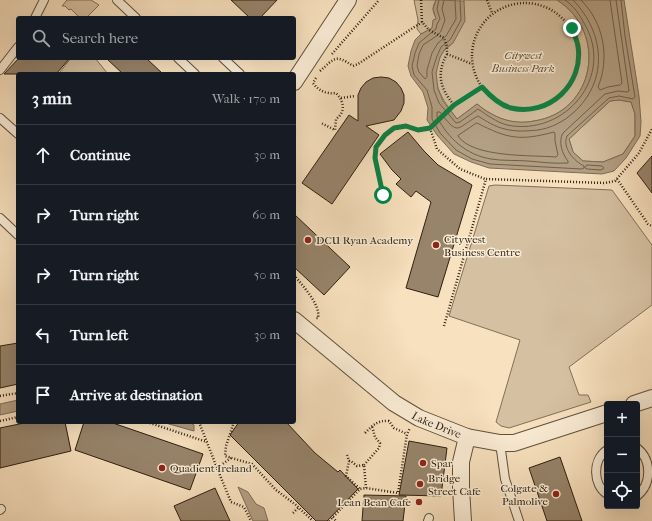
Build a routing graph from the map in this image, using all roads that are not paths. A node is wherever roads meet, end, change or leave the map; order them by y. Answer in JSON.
{"nodes":[{"id":1,"x":44,"y":0,"type":"edge"},
{"id":2,"x":116,"y":0,"type":"edge"},
{"id":3,"x":348,"y":0,"type":"edge"},
{"id":4,"x":36,"y":16,"type":"edge"},
{"id":5,"x":134,"y":16,"type":"edge"},
{"id":6,"x":16,"y":50,"type":"edge"},
{"id":7,"x":180,"y":60,"type":"edge"},
{"id":8,"x":225,"y":60,"type":"edge"},
{"id":9,"x":0,"y":70,"type":"edge"},
{"id":10,"x":193,"y":72,"type":"edge"},
{"id":11,"x":238,"y":72,"type":"edge"},
{"id":12,"x":296,"y":79,"type":"edge"},
{"id":13,"x":0,"y":118,"type":"edge"},
{"id":14,"x":16,"y":132,"type":"edge"},
{"id":15,"x":0,"y":218,"type":"edge"},
{"id":16,"x":16,"y":233,"type":"edge"},
{"id":17,"x":296,"y":322,"type":"edge"},
{"id":18,"x":652,"y":398,"type":"edge"},
{"id":19,"x":640,"y":402,"type":"edge"},
{"id":20,"x":604,"y":418,"type":"edge"},
{"id":21,"x":467,"y":437,"type":"junction"},
{"id":22,"x":500,"y":443,"type":"junction"},
{"id":23,"x":640,"y":450,"type":"edge"},
{"id":24,"x":604,"y":452,"type":"edge"},
{"id":25,"x":604,"y":492,"type":"edge"},
{"id":26,"x":640,"y":494,"type":"edge"},
{"id":27,"x":463,"y":521,"type":"edge"},
{"id":28,"x":519,"y":521,"type":"edge"}],
"edges":[{"from":1,"to":4,"type":"lane"},
{"from":2,"to":5,"type":"lane"},
{"from":3,"to":12,"type":"street"},
{"from":6,"to":9,"type":"lane"},
{"from":7,"to":10,"type":"lane"},
{"from":8,"to":11,"type":"lane"},
{"from":13,"to":14,"type":"lane"},
{"from":15,"to":16,"type":"lane"},
{"from":17,"to":21,"type":"street","name":"Lake Drive"},
{"from":18,"to":19,"type":"street"},
{"from":20,"to":22,"type":"street","name":"Lake Drive"},
{"from":21,"to":22,"type":"street","name":"Lake Drive"},
{"from":21,"to":27,"type":"street"},
{"from":22,"to":28,"type":"lane"},
{"from":23,"to":26,"type":"lane"},
{"from":24,"to":25,"type":"lane"}]}
